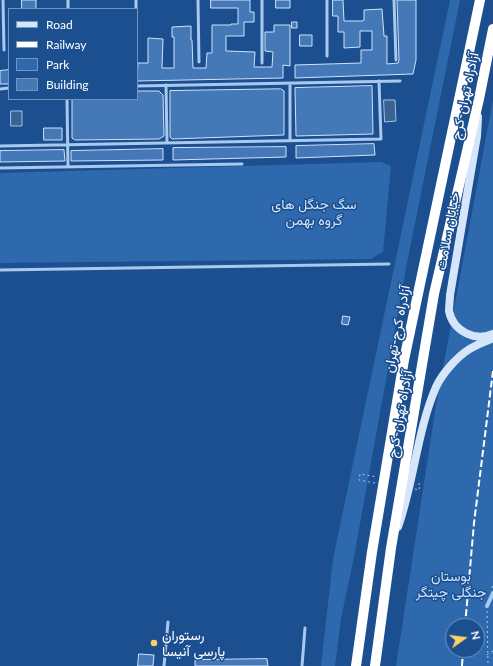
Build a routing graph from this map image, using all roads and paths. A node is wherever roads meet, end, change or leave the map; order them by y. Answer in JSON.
{"nodes":[{"id":1,"x":3,"y":0,"type":"edge"},
{"id":2,"x":198,"y":0,"type":"edge"},
{"id":3,"x":262,"y":0,"type":"edge"},
{"id":4,"x":327,"y":0,"type":"edge"},
{"id":5,"x":394,"y":0,"type":"edge"},
{"id":6,"x":480,"y":0,"type":"edge"},
{"id":7,"x":493,"y":28,"type":"edge"},
{"id":8,"x":4,"y":50,"type":"dead end"},
{"id":9,"x":327,"y":56,"type":"dead end"},
{"id":10,"x":396,"y":60,"type":"dead end"},
{"id":11,"x":199,"y":62,"type":"dead end"},
{"id":12,"x":262,"y":63,"type":"dead end"},
{"id":13,"x":379,"y":81,"type":"junction"},
{"id":14,"x":400,"y":81,"type":"dead end"},
{"id":15,"x":290,"y":83,"type":"junction"},
{"id":16,"x":166,"y":85,"type":"junction"},
{"id":17,"x":138,"y":86,"type":"edge"},
{"id":18,"x":479,"y":99,"type":"junction"},
{"id":19,"x":67,"y":100,"type":"edge"},
{"id":20,"x":290,"y":140,"type":"junction"},
{"id":21,"x":167,"y":143,"type":"junction"},
{"id":22,"x":68,"y":145,"type":"junction"},
{"id":23,"x":0,"y":146,"type":"edge"},
{"id":24,"x":242,"y":164,"type":"dead end"},
{"id":25,"x":68,"y":167,"type":"junction"},
{"id":26,"x":0,"y":168,"type":"edge"},
{"id":27,"x":389,"y":264,"type":"dead end"},
{"id":28,"x":0,"y":270,"type":"edge"},
{"id":29,"x":493,"y":334,"type":"edge"},
{"id":30,"x":493,"y":338,"type":"edge"},
{"id":31,"x":360,"y":474,"type":"dead end"},
{"id":32,"x":384,"y":484,"type":"junction"},
{"id":33,"x":420,"y":484,"type":"dead end"},
{"id":34,"x":419,"y":490,"type":"dead end"},
{"id":35,"x":391,"y":548,"type":"junction"},
{"id":36,"x":493,"y":583,"type":"edge"},
{"id":37,"x":492,"y":591,"type":"edge"},
{"id":38,"x":486,"y":606,"type":"joint"},
{"id":39,"x":168,"y":622,"type":"dead end"},
{"id":40,"x":305,"y":628,"type":"dead end"},
{"id":41,"x":493,"y":651,"type":"edge"},
{"id":42,"x":487,"y":655,"type":"junction"},
{"id":43,"x":164,"y":666,"type":"edge"},
{"id":44,"x":302,"y":666,"type":"edge"},
{"id":45,"x":356,"y":666,"type":"edge"},
{"id":46,"x":375,"y":666,"type":"edge"},
{"id":47,"x":488,"y":666,"type":"edge"}],
"edges":[{"from":1,"to":8,"type":"lane"},
{"from":2,"to":11,"type":"lane"},
{"from":3,"to":12,"type":"lane"},
{"from":4,"to":9,"type":"lane"},
{"from":5,"to":10,"type":"lane"},
{"from":6,"to":32,"type":"highway","name":"آزادراه کرج-تهران"},
{"from":7,"to":18,"type":"highway","name":"آزادراه تهران-کرج"},
{"from":13,"to":14,"type":"lane"},
{"from":13,"to":15,"type":"lane"},
{"from":13,"to":20,"type":"lane"},
{"from":15,"to":16,"type":"lane"},
{"from":15,"to":20,"type":"lane"},
{"from":16,"to":17,"type":"lane"},
{"from":16,"to":21,"type":"lane"},
{"from":18,"to":29,"type":"main road","name":"خیابان سلامت"},
{"from":18,"to":35,"type":"highway","name":"آزادراه تهران-کرج"},
{"from":19,"to":22,"type":"lane"},
{"from":20,"to":21,"type":"lane"},
{"from":21,"to":22,"type":"lane"},
{"from":22,"to":23,"type":"lane"},
{"from":22,"to":25,"type":"lane"},
{"from":24,"to":25,"type":"lane"},
{"from":25,"to":26,"type":"lane"},
{"from":27,"to":28,"type":"lane"},
{"from":30,"to":35,"type":"main road"},
{"from":31,"to":32,"type":"path"},
{"from":32,"to":45,"type":"highway","name":"آزادراه کرج-تهران"},
{"from":33,"to":34,"type":"path"},
{"from":35,"to":46,"type":"highway","name":"آزادراه تهران-کرج"},
{"from":36,"to":37,"type":"path"},
{"from":37,"to":38,"type":"street"},
{"from":38,"to":42,"type":"path"},
{"from":39,"to":43,"type":"lane"},
{"from":40,"to":44,"type":"lane"},
{"from":41,"to":42,"type":"path"},
{"from":42,"to":47,"type":"path"}]}
